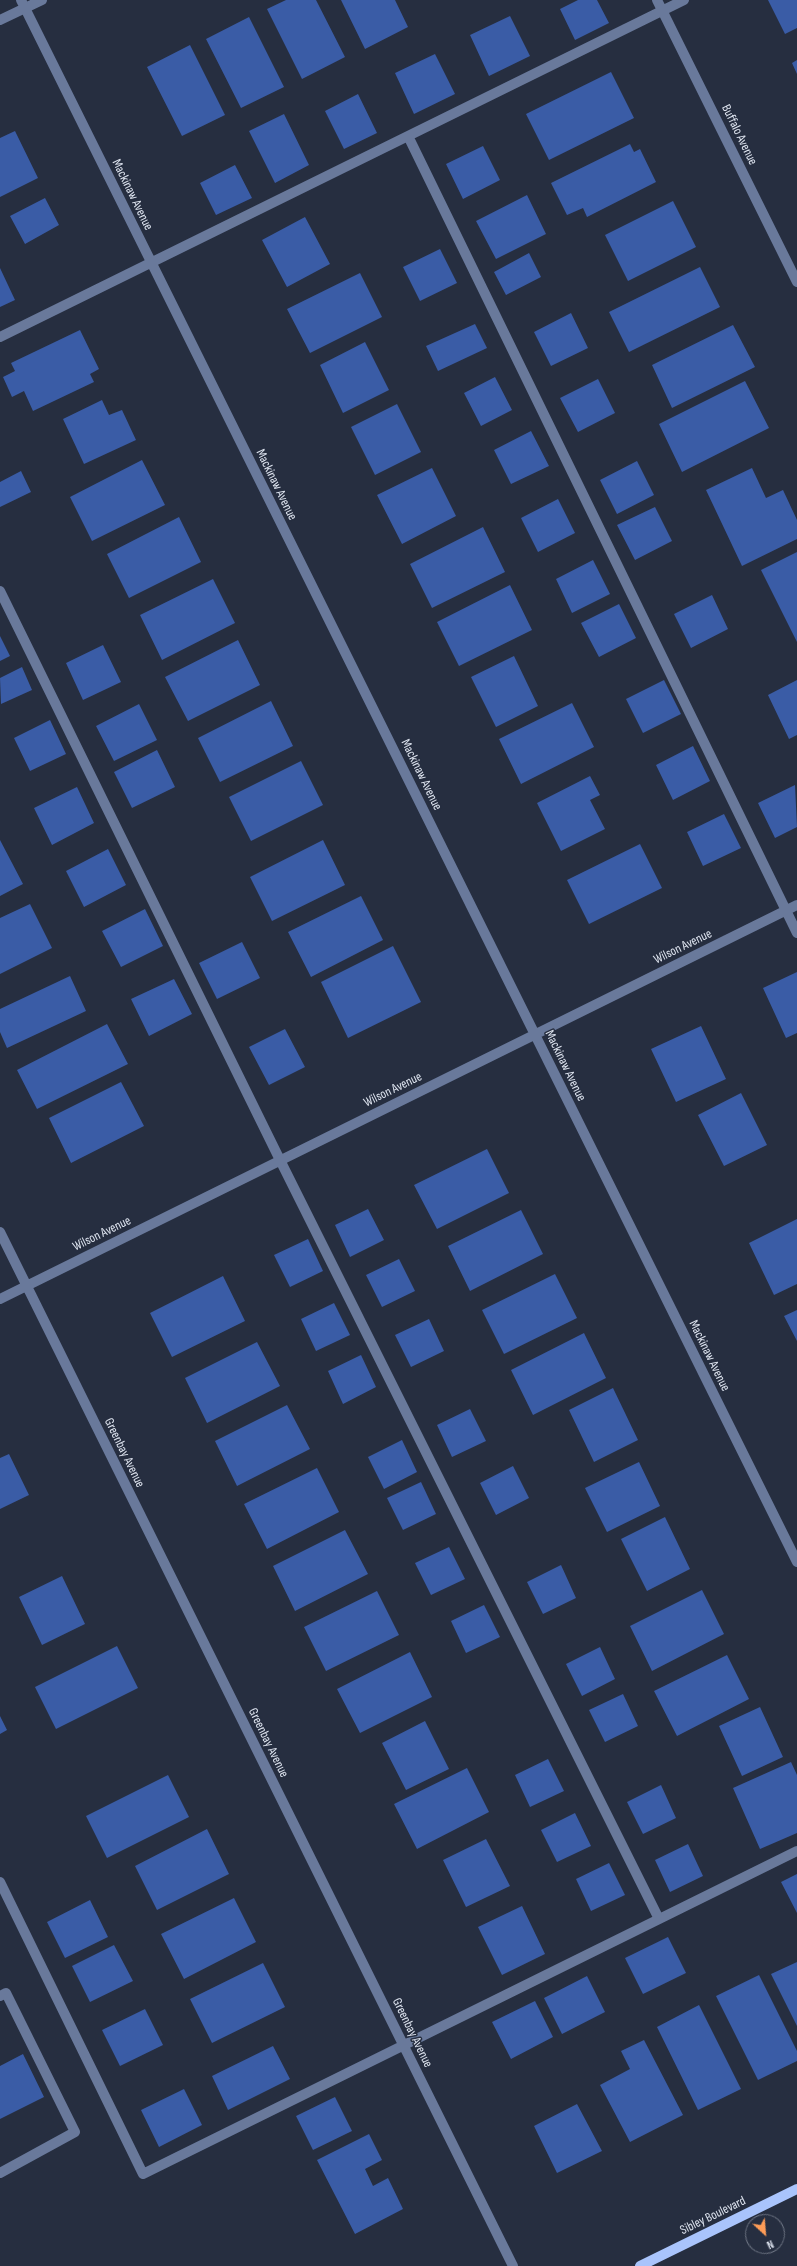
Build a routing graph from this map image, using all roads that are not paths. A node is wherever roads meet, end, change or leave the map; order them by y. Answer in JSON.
{"nodes":[{"id":1,"x":42,"y":0,"type":"edge"},
{"id":2,"x":657,"y":0,"type":"edge"},
{"id":3,"x":684,"y":0,"type":"edge"},
{"id":4,"x":23,"y":4,"type":"edge"},
{"id":5,"x":662,"y":11,"type":"junction"},
{"id":6,"x":0,"y":20,"type":"edge"},
{"id":7,"x":408,"y":136,"type":"junction"},
{"id":8,"x":151,"y":263,"type":"junction"},
{"id":9,"x":797,"y":282,"type":"edge"},
{"id":10,"x":0,"y":337,"type":"edge"},
{"id":11,"x":0,"y":591,"type":"edge"},
{"id":12,"x":797,"y":905,"type":"edge"},
{"id":13,"x":786,"y":910,"type":"junction"},
{"id":14,"x":797,"y":933,"type":"edge"},
{"id":15,"x":535,"y":1035,"type":"junction"},
{"id":16,"x":280,"y":1160,"type":"junction"},
{"id":17,"x":0,"y":1232,"type":"edge"},
{"id":18,"x":27,"y":1286,"type":"junction"},
{"id":19,"x":0,"y":1299,"type":"edge"},
{"id":20,"x":797,"y":1562,"type":"edge"},
{"id":21,"x":797,"y":1851,"type":"edge"},
{"id":22,"x":0,"y":1882,"type":"edge"},
{"id":23,"x":659,"y":1919,"type":"junction"},
{"id":24,"x":0,"y":1996,"type":"edge"},
{"id":25,"x":403,"y":2045,"type":"junction"},
{"id":26,"x":0,"y":2173,"type":"edge"},
{"id":27,"x":797,"y":2189,"type":"edge"},
{"id":28,"x":513,"y":2266,"type":"edge"},
{"id":29,"x":640,"y":2266,"type":"edge"}],
"edges":[{"from":1,"to":4,"type":"street"},
{"from":2,"to":5,"type":"street","name":"Buffalo Avenue"},
{"from":3,"to":5,"type":"street"},
{"from":4,"to":6,"type":"street"},
{"from":4,"to":8,"type":"street","name":"Mackinaw Avenue"},
{"from":5,"to":7,"type":"street"},
{"from":5,"to":9,"type":"street","name":"Buffalo Avenue"},
{"from":7,"to":8,"type":"street"},
{"from":7,"to":13,"type":"street"},
{"from":8,"to":10,"type":"street"},
{"from":8,"to":15,"type":"street","name":"Mackinaw Avenue"},
{"from":11,"to":16,"type":"street"},
{"from":12,"to":13,"type":"street","name":"Wilson Avenue"},
{"from":13,"to":14,"type":"street"},
{"from":13,"to":15,"type":"street","name":"Wilson Avenue"},
{"from":15,"to":16,"type":"street","name":"Wilson Avenue"},
{"from":15,"to":20,"type":"street","name":"Mackinaw Avenue"},
{"from":16,"to":18,"type":"street","name":"Wilson Avenue"},
{"from":16,"to":23,"type":"street"},
{"from":17,"to":18,"type":"street","name":"Greenbay Avenue"},
{"from":18,"to":19,"type":"street","name":"Wilson Avenue"},
{"from":18,"to":25,"type":"street","name":"Greenbay Avenue"},
{"from":21,"to":23,"type":"street"},
{"from":22,"to":25,"type":"street"},
{"from":23,"to":25,"type":"street"},
{"from":24,"to":26,"type":"street"},
{"from":25,"to":28,"type":"street","name":"Greenbay Avenue"},
{"from":27,"to":29,"type":"main road","name":"Sibley Boulevard"}]}
